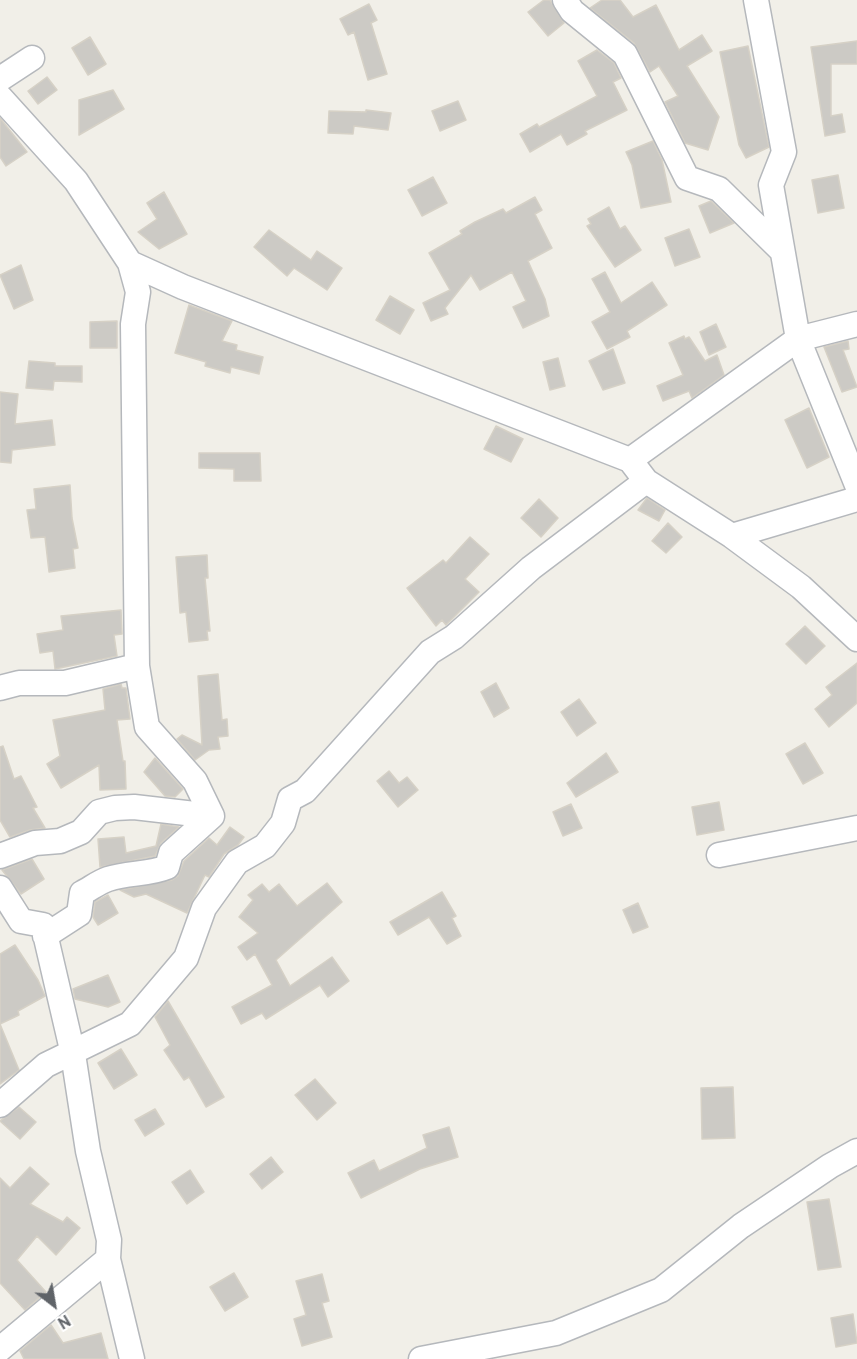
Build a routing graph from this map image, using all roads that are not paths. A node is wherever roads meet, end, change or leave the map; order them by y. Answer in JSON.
{"nodes":[{"id":1,"x":565,"y":0,"type":"edge"},
{"id":2,"x":756,"y":0,"type":"edge"},
{"id":3,"x":32,"y":58,"type":"dead end"},
{"id":4,"x":0,"y":79,"type":"edge"},
{"id":5,"x":0,"y":97,"type":"edge"},
{"id":6,"x":781,"y":250,"type":"junction"},
{"id":7,"x":130,"y":263,"type":"junction"},
{"id":8,"x":857,"y":324,"type":"edge"},
{"id":9,"x":798,"y":339,"type":"junction"},
{"id":10,"x":630,"y":460,"type":"junction"},
{"id":11,"x":646,"y":481,"type":"junction"},
{"id":12,"x":857,"y":485,"type":"edge"},
{"id":13,"x":857,"y":500,"type":"edge"},
{"id":14,"x":732,"y":536,"type":"junction"},
{"id":15,"x":857,"y":639,"type":"edge"},
{"id":16,"x":137,"y":666,"type":"junction"},
{"id":17,"x":0,"y":687,"type":"edge"},
{"id":18,"x":212,"y":816,"type":"junction"},
{"id":19,"x":857,"y":828,"type":"edge"},
{"id":20,"x":719,"y":855,"type":"dead end"},
{"id":21,"x":0,"y":856,"type":"edge"},
{"id":22,"x":0,"y":888,"type":"edge"},
{"id":23,"x":45,"y":936,"type":"junction"},
{"id":24,"x":73,"y":1054,"type":"junction"},
{"id":25,"x":0,"y":1105,"type":"edge"},
{"id":26,"x":857,"y":1151,"type":"edge"},
{"id":27,"x":108,"y":1259,"type":"junction"},
{"id":28,"x":0,"y":1349,"type":"edge"},
{"id":29,"x":132,"y":1359,"type":"edge"},
{"id":30,"x":421,"y":1359,"type":"edge"}],
"edges":[{"from":1,"to":6,"type":"street"},
{"from":2,"to":6,"type":"street"},
{"from":3,"to":4,"type":"street"},
{"from":5,"to":7,"type":"street"},
{"from":6,"to":9,"type":"street"},
{"from":7,"to":10,"type":"street"},
{"from":7,"to":16,"type":"street"},
{"from":8,"to":9,"type":"street"},
{"from":9,"to":10,"type":"street"},
{"from":9,"to":12,"type":"street"},
{"from":10,"to":11,"type":"street"},
{"from":11,"to":14,"type":"street"},
{"from":11,"to":24,"type":"street"},
{"from":13,"to":14,"type":"street"},
{"from":14,"to":15,"type":"street"},
{"from":16,"to":17,"type":"street"},
{"from":16,"to":18,"type":"street"},
{"from":18,"to":21,"type":"street"},
{"from":18,"to":23,"type":"street"},
{"from":19,"to":20,"type":"street"},
{"from":22,"to":23,"type":"street"},
{"from":23,"to":24,"type":"street"},
{"from":24,"to":25,"type":"street"},
{"from":24,"to":27,"type":"street"},
{"from":26,"to":30,"type":"street"},
{"from":27,"to":28,"type":"street"},
{"from":27,"to":29,"type":"street"}]}
